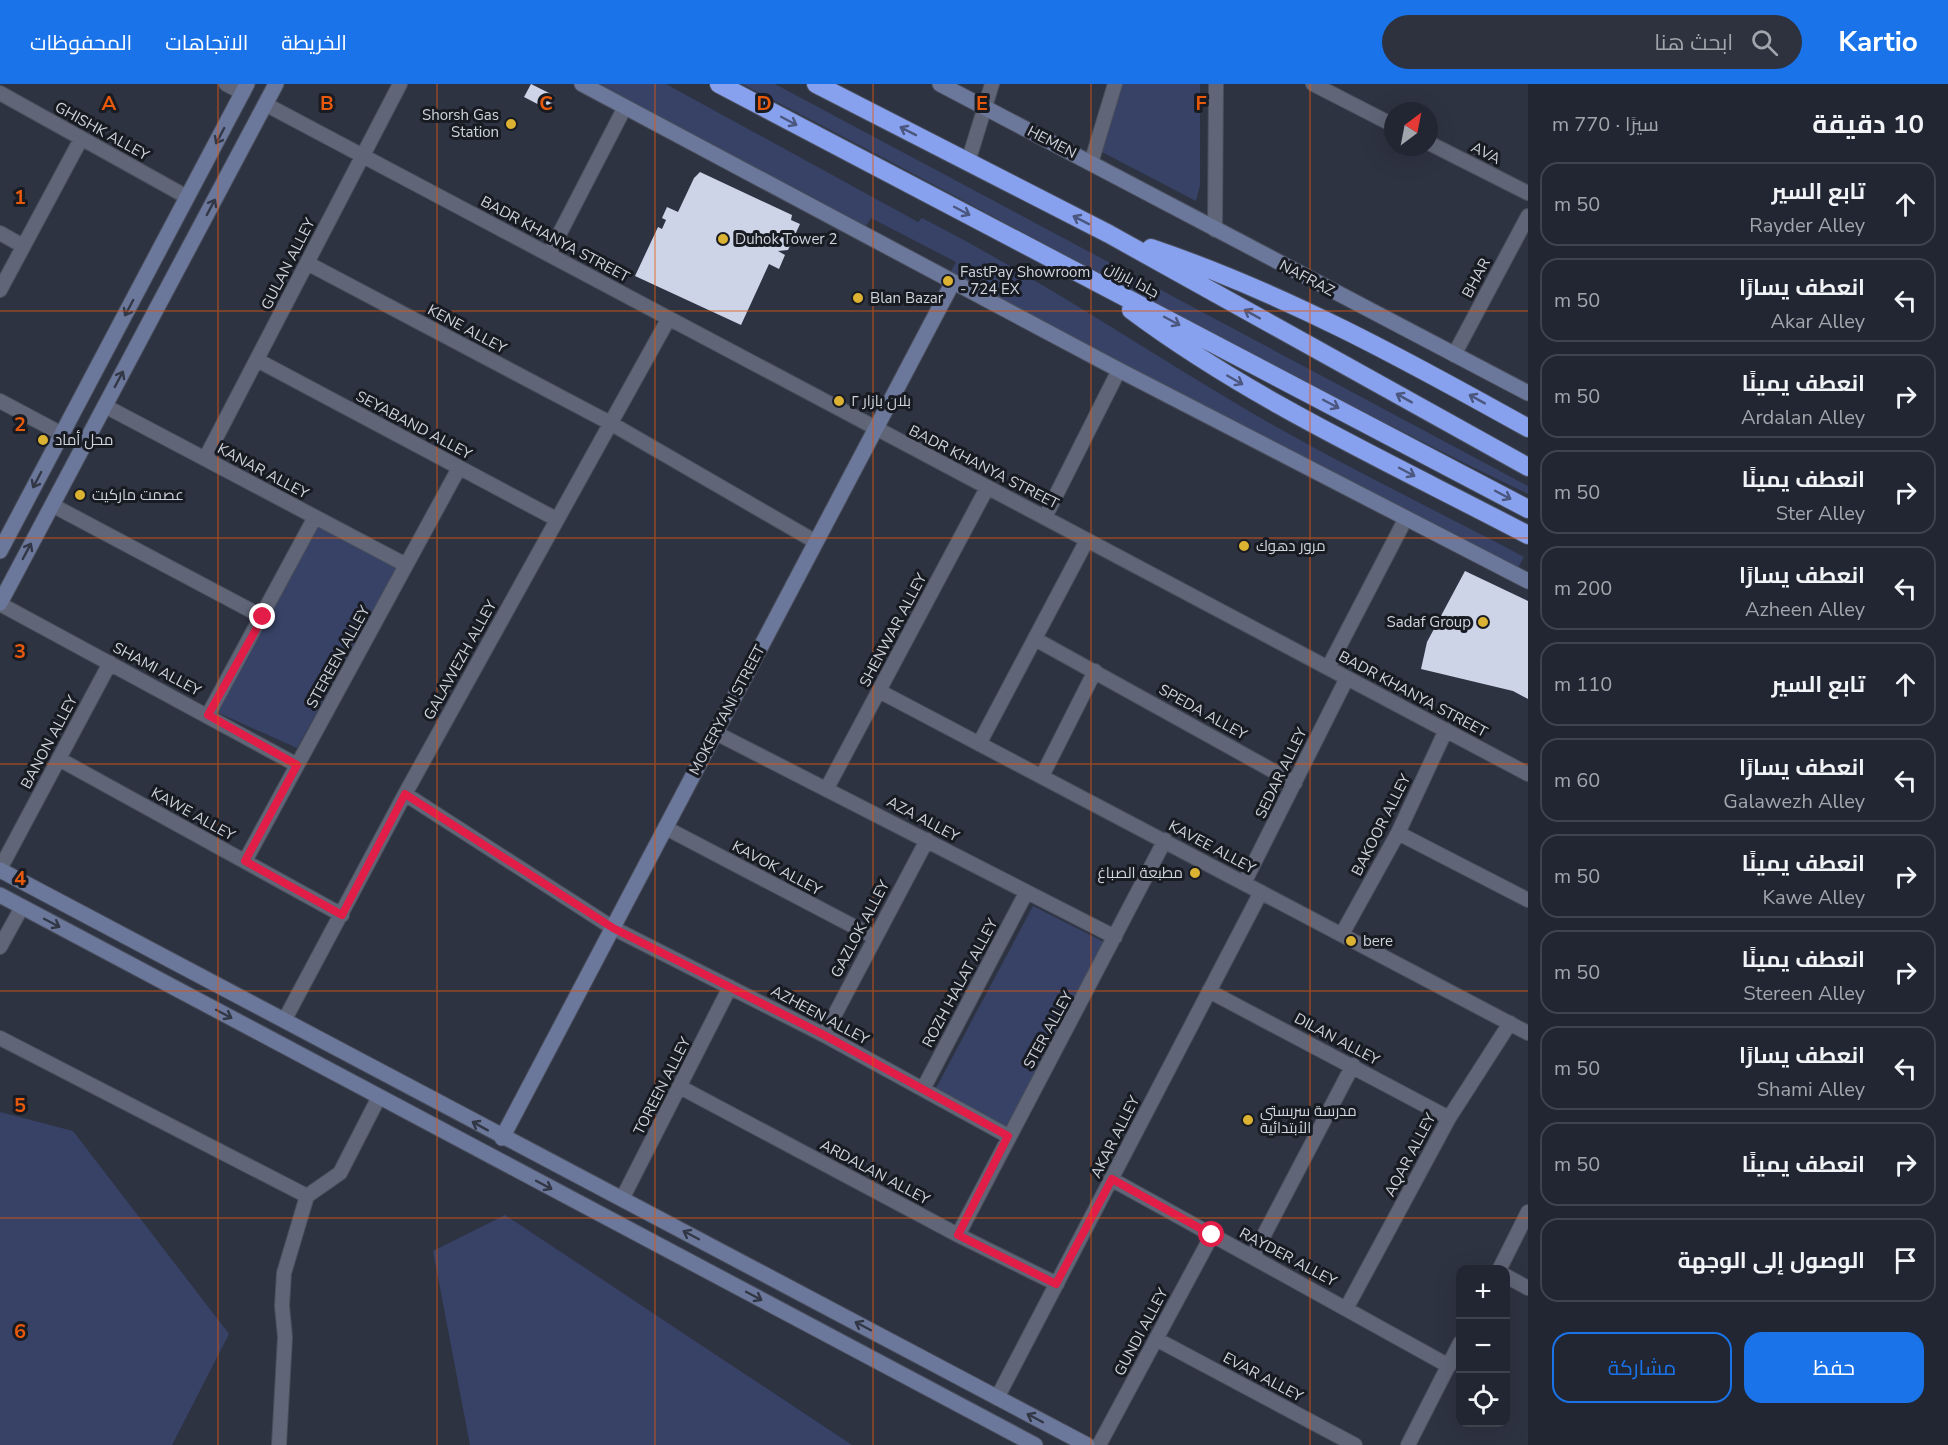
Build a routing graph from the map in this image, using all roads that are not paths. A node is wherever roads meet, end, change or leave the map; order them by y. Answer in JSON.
{"nodes":[{"id":1,"x":226,"y":84,"type":"edge"},
{"id":2,"x":276,"y":84,"type":"edge"},
{"id":3,"x":400,"y":84,"type":"edge"},
{"id":4,"x":582,"y":84,"type":"edge"},
{"id":5,"x":719,"y":84,"type":"edge"},
{"id":6,"x":816,"y":84,"type":"edge"},
{"id":7,"x":940,"y":84,"type":"edge"},
{"id":8,"x":992,"y":84,"type":"edge"},
{"id":9,"x":1115,"y":84,"type":"edge"},
{"id":10,"x":1216,"y":84,"type":"edge"},
{"id":11,"x":1313,"y":84,"type":"edge"},
{"id":12,"x":245,"y":88,"type":"edge"},
{"id":13,"x":0,"y":93,"type":"edge"},
{"id":14,"x":265,"y":104,"type":"junction"},
{"id":15,"x":625,"y":107,"type":"junction"},
{"id":16,"x":984,"y":107,"type":"junction"},
{"id":17,"x":1384,"y":120,"type":"edge"},
{"id":18,"x":81,"y":139,"type":"junction"},
{"id":19,"x":1438,"y":148,"type":"edge"},
{"id":20,"x":363,"y":156,"type":"junction"},
{"id":21,"x":968,"y":162,"type":"junction"},
{"id":22,"x":1091,"y":163,"type":"junction"},
{"id":23,"x":1528,"y":193,"type":"edge"},
{"id":24,"x":187,"y":197,"type":"junction"},
{"id":25,"x":1528,"y":216,"type":"edge"},
{"id":26,"x":1215,"y":230,"type":"junction"},
{"id":27,"x":0,"y":233,"type":"edge"},
{"id":28,"x":1109,"y":234,"type":"junction"},
{"id":29,"x":23,"y":246,"type":"junction"},
{"id":30,"x":549,"y":254,"type":"junction"},
{"id":31,"x":307,"y":263,"type":"junction"},
{"id":32,"x":1083,"y":275,"type":"junction"},
{"id":33,"x":953,"y":282,"type":"junction"},
{"id":34,"x":0,"y":290,"type":"edge"},
{"id":35,"x":669,"y":318,"type":"junction"},
{"id":36,"x":1454,"y":355,"type":"junction"},
{"id":37,"x":257,"y":360,"type":"junction"},
{"id":38,"x":1119,"y":370,"type":"junction"},
{"id":39,"x":1528,"y":393,"type":"edge"},
{"id":40,"x":0,"y":401,"type":"edge"},
{"id":41,"x":105,"y":406,"type":"junction"},
{"id":42,"x":612,"y":424,"type":"junction"},
{"id":43,"x":1528,"y":428,"type":"edge"},
{"id":44,"x":875,"y":430,"type":"junction"},
{"id":45,"x":62,"y":434,"type":"junction"},
{"id":46,"x":206,"y":459,"type":"junction"},
{"id":47,"x":1528,"y":467,"type":"edge"},
{"id":48,"x":459,"y":468,"type":"junction"},
{"id":49,"x":987,"y":488,"type":"junction"},
{"id":50,"x":52,"y":505,"type":"junction"},
{"id":51,"x":1528,"y":509,"type":"edge"},
{"id":52,"x":315,"y":517,"type":"junction"},
{"id":53,"x":1045,"y":517,"type":"junction"},
{"id":54,"x":1406,"y":518,"type":"junction"},
{"id":55,"x":556,"y":519,"type":"junction"},
{"id":56,"x":4,"y":535,"type":"edge"},
{"id":57,"x":1528,"y":535,"type":"edge"},
{"id":58,"x":1087,"y":540,"type":"junction"},
{"id":59,"x":816,"y":543,"type":"junction"},
{"id":60,"x":0,"y":551,"type":"edge"},
{"id":61,"x":406,"y":565,"type":"junction"},
{"id":62,"x":1528,"y":581,"type":"edge"},
{"id":63,"x":0,"y":603,"type":"edge"},
{"id":64,"x":263,"y":617,"type":"junction"},
{"id":65,"x":1035,"y":639,"type":"junction"},
{"id":66,"x":110,"y":663,"type":"junction"},
{"id":67,"x":1328,"y":668,"type":"junction"},
{"id":68,"x":1095,"y":671,"type":"junction"},
{"id":69,"x":1347,"y":678,"type":"junction"},
{"id":70,"x":879,"y":692,"type":"junction"},
{"id":71,"x":208,"y":715,"type":"junction"},
{"id":72,"x":1446,"y":730,"type":"junction"},
{"id":73,"x":714,"y":732,"type":"junction"},
{"id":74,"x":979,"y":744,"type":"junction"},
{"id":75,"x":59,"y":759,"type":"junction"},
{"id":76,"x":297,"y":765,"type":"junction"},
{"id":77,"x":1528,"y":774,"type":"edge"},
{"id":78,"x":1042,"y":776,"type":"junction"},
{"id":79,"x":1294,"y":783,"type":"junction"},
{"id":80,"x":827,"y":788,"type":"junction"},
{"id":81,"x":405,"y":794,"type":"junction"},
{"id":82,"x":666,"y":828,"type":"junction"},
{"id":83,"x":1398,"y":833,"type":"junction"},
{"id":84,"x":927,"y":840,"type":"junction"},
{"id":85,"x":1165,"y":840,"type":"junction"},
{"id":86,"x":245,"y":861,"type":"junction"},
{"id":87,"x":0,"y":869,"type":"edge"},
{"id":88,"x":1244,"y":883,"type":"junction"},
{"id":89,"x":1261,"y":892,"type":"junction"},
{"id":90,"x":1026,"y":893,"type":"junction"},
{"id":91,"x":0,"y":896,"type":"edge"},
{"id":92,"x":1528,"y":900,"type":"edge"},
{"id":93,"x":22,"y":907,"type":"junction"},
{"id":94,"x":342,"y":915,"type":"junction"},
{"id":95,"x":613,"y":928,"type":"junction"},
{"id":96,"x":1342,"y":934,"type":"junction"},
{"id":97,"x":874,"y":937,"type":"junction"},
{"id":98,"x":1115,"y":937,"type":"junction"},
{"id":99,"x":0,"y":947,"type":"edge"},
{"id":100,"x":730,"y":987,"type":"junction"},
{"id":101,"x":1209,"y":991,"type":"junction"},
{"id":102,"x":285,"y":1019,"type":"junction"},
{"id":103,"x":1510,"y":1023,"type":"junction"},
{"id":104,"x":1528,"y":1032,"type":"edge"},
{"id":105,"x":824,"y":1035,"type":"junction"},
{"id":106,"x":0,"y":1038,"type":"edge"},
{"id":107,"x":1353,"y":1065,"type":"junction"},
{"id":108,"x":680,"y":1087,"type":"junction"},
{"id":109,"x":923,"y":1089,"type":"junction"},
{"id":110,"x":379,"y":1097,"type":"junction"},
{"id":111,"x":1449,"y":1118,"type":"junction"},
{"id":112,"x":1008,"y":1136,"type":"junction"},
{"id":113,"x":502,"y":1138,"type":"junction"},
{"id":114,"x":1112,"y":1179,"type":"junction"},
{"id":115,"x":307,"y":1196,"type":"junction"},
{"id":116,"x":622,"y":1199,"type":"junction"},
{"id":117,"x":1528,"y":1212,"type":"edge"},
{"id":118,"x":958,"y":1235,"type":"junction"},
{"id":119,"x":1212,"y":1235,"type":"junction"},
{"id":120,"x":1253,"y":1256,"type":"junction"},
{"id":121,"x":1500,"y":1265,"type":"edge"},
{"id":122,"x":1510,"y":1278,"type":"edge"},
{"id":123,"x":1056,"y":1284,"type":"junction"},
{"id":124,"x":1528,"y":1288,"type":"edge"},
{"id":125,"x":1347,"y":1307,"type":"junction"},
{"id":126,"x":1156,"y":1339,"type":"junction"},
{"id":127,"x":1456,"y":1353,"type":"edge"},
{"id":128,"x":1449,"y":1366,"type":"junction"},
{"id":129,"x":997,"y":1398,"type":"junction"},
{"id":130,"x":279,"y":1445,"type":"edge"},
{"id":131,"x":1035,"y":1445,"type":"edge"},
{"id":132,"x":1087,"y":1445,"type":"edge"},
{"id":133,"x":1099,"y":1445,"type":"edge"},
{"id":134,"x":1355,"y":1445,"type":"edge"},
{"id":135,"x":1408,"y":1445,"type":"edge"}],
"edges":[{"from":1,"to":12,"type":"street"},
{"from":2,"to":14,"type":"main road"},
{"from":3,"to":20,"type":"street","name":"GULAN ALLEY"},
{"from":4,"to":15,"type":"main road"},
{"from":5,"to":32,"type":"highway","name":"جادا بارزان","one_way":true},
{"from":21,"to":6,"type":"highway","name":"جادا بارزان","one_way":true},
{"from":7,"to":16,"type":"main road","name":"HEMEN"},
{"from":8,"to":16,"type":"street"},
{"from":9,"to":22,"type":"street","name":"HEMEN"},
{"from":10,"to":26,"type":"street"},
{"from":11,"to":17,"type":"street"},
{"from":12,"to":14,"type":"main road"},
{"from":12,"to":24,"type":"main road","one_way":true},
{"from":13,"to":18,"type":"street","name":"GHISHK ALLEY"},
{"from":14,"to":20,"type":"street","name":"BADR KHANYA STREET"},
{"from":41,"to":14,"type":"main road","one_way":true},
{"from":15,"to":30,"type":"street"},
{"from":15,"to":33,"type":"main road"},
{"from":16,"to":21,"type":"street"},
{"from":16,"to":22,"type":"main road","name":"HEMEN"},
{"from":18,"to":24,"type":"street","name":"GHISHK ALLEY"},
{"from":18,"to":29,"type":"street"},
{"from":19,"to":23,"type":"street","name":"AVA"},
{"from":20,"to":30,"type":"street","name":"BADR KHANYA STREET"},
{"from":20,"to":31,"type":"street","name":"GULAN ALLEY"},
{"from":28,"to":21,"type":"highway","name":"جادا بارزان","one_way":true},
{"from":22,"to":26,"type":"main road","name":"NAFRAZ"},
{"from":24,"to":45,"type":"main road","one_way":true},
{"from":25,"to":36,"type":"street","name":"BHAR"},
{"from":26,"to":36,"type":"main road","name":"NAFRAZ"},
{"from":27,"to":29,"type":"street"},
{"from":43,"to":28,"type":"highway","one_way":true},
{"from":47,"to":28,"type":"highway","name":"جادا بارزان","one_way":true},
{"from":29,"to":34,"type":"street"},
{"from":30,"to":35,"type":"street","name":"BADR KHANYA STREET"},
{"from":31,"to":37,"type":"street","name":"GULAN ALLEY"},
{"from":31,"to":42,"type":"street","name":"KENE ALLEY"},
{"from":32,"to":51,"type":"highway","name":"جادا بارزان","one_way":true},
{"from":32,"to":57,"type":"highway","one_way":true},
{"from":33,"to":38,"type":"main road"},
{"from":33,"to":44,"type":"main road","name":"MOKERYANI STREET"},
{"from":35,"to":42,"type":"street","name":"GALAWEZH ALLEY"},
{"from":35,"to":44,"type":"street","name":"BADR KHANYA STREET"},
{"from":36,"to":39,"type":"main road","name":"NAFRAZ"},
{"from":37,"to":46,"type":"street","name":"GULAN ALLEY"},
{"from":37,"to":48,"type":"street","name":"SEYABAND ALLEY"},
{"from":38,"to":53,"type":"street"},
{"from":38,"to":54,"type":"main road"},
{"from":40,"to":45,"type":"street"},
{"from":41,"to":46,"type":"street","name":"KANAR ALLEY"},
{"from":41,"to":50,"type":"main road"},
{"from":42,"to":55,"type":"street","name":"GALAWEZH ALLEY"},
{"from":42,"to":59,"type":"street","name":"KENE ALLEY"},
{"from":44,"to":49,"type":"street","name":"BADR KHANYA STREET"},
{"from":44,"to":59,"type":"main road","name":"MOKERYANI STREET"},
{"from":45,"to":56,"type":"main road","one_way":true},
{"from":46,"to":52,"type":"street","name":"KANAR ALLEY"},
{"from":48,"to":55,"type":"street","name":"SEYABAND ALLEY"},
{"from":48,"to":61,"type":"street","name":"STEREEN ALLEY"},
{"from":49,"to":53,"type":"street","name":"BADR KHANYA STREET"},
{"from":49,"to":70,"type":"street","name":"SHENWAR ALLEY"},
{"from":63,"to":50,"type":"main road","one_way":true},
{"from":50,"to":64,"type":"street"},
{"from":52,"to":61,"type":"street","name":"KANAR ALLEY"},
{"from":52,"to":64,"type":"street"},
{"from":53,"to":58,"type":"street","name":"BADR KHANYA STREET"},
{"from":54,"to":62,"type":"main road"},
{"from":54,"to":67,"type":"street"},
{"from":55,"to":81,"type":"street","name":"GALAWEZH ALLEY"},
{"from":56,"to":60,"type":"main road"},
{"from":58,"to":65,"type":"street"},
{"from":58,"to":67,"type":"street","name":"BADR KHANYA STREET"},
{"from":59,"to":73,"type":"main road","name":"MOKERYANI STREET"},
{"from":61,"to":76,"type":"street","name":"STEREEN ALLEY"},
{"from":63,"to":66,"type":"street","name":"SHAMI ALLEY"},
{"from":64,"to":71,"type":"street"},
{"from":65,"to":68,"type":"street","name":"SPEDA ALLEY"},
{"from":65,"to":74,"type":"street"},
{"from":66,"to":71,"type":"street","name":"SHAMI ALLEY"},
{"from":66,"to":75,"type":"street","name":"BANON ALLEY"},
{"from":67,"to":69,"type":"street","name":"BADR KHANYA STREET"},
{"from":68,"to":78,"type":"street"},
{"from":68,"to":79,"type":"street","name":"SPEDA ALLEY"},
{"from":69,"to":72,"type":"street","name":"BADR KHANYA STREET"},
{"from":69,"to":79,"type":"street","name":"SEDAR ALLEY"},
{"from":70,"to":74,"type":"street","name":"KAVEE ALLEY"},
{"from":70,"to":80,"type":"street","name":"SHENWAR ALLEY"},
{"from":71,"to":76,"type":"street","name":"SHAMI ALLEY"},
{"from":72,"to":77,"type":"street","name":"BADR KHANYA STREET"},
{"from":72,"to":83,"type":"street","name":"BAKOOR ALLEY"},
{"from":73,"to":80,"type":"street","name":"AZA ALLEY"},
{"from":73,"to":82,"type":"main road","name":"MOKERYANI STREET"},
{"from":74,"to":78,"type":"street","name":"KAVEE ALLEY"},
{"from":75,"to":86,"type":"street","name":"KAWE ALLEY"},
{"from":75,"to":87,"type":"street","name":"BANON ALLEY"},
{"from":76,"to":86,"type":"street","name":"STEREEN ALLEY"},
{"from":78,"to":85,"type":"street","name":"KAVEE ALLEY"},
{"from":79,"to":88,"type":"street","name":"SEDAR ALLEY"},
{"from":80,"to":84,"type":"street","name":"AZA ALLEY"},
{"from":81,"to":94,"type":"street","name":"GALAWEZH ALLEY"},
{"from":81,"to":95,"type":"street","name":"AZHEEN ALLEY"},
{"from":82,"to":95,"type":"main road","name":"MOKERYANI STREET"},
{"from":82,"to":97,"type":"street","name":"KAVOK ALLEY"},
{"from":83,"to":92,"type":"street"},
{"from":83,"to":96,"type":"street","name":"BAKOOR ALLEY"},
{"from":84,"to":90,"type":"street","name":"AZA ALLEY"},
{"from":84,"to":97,"type":"street","name":"GAZLOK ALLEY"},
{"from":85,"to":88,"type":"street","name":"KAVEE ALLEY"},
{"from":85,"to":98,"type":"street","name":"STER ALLEY"},
{"from":86,"to":94,"type":"street","name":"KAWE ALLEY"},
{"from":87,"to":102,"type":"main road"},
{"from":88,"to":89,"type":"street","name":"KAVEE ALLEY"},
{"from":89,"to":96,"type":"street","name":"KAVEE ALLEY"},
{"from":89,"to":101,"type":"street","name":"AKAR ALLEY"},
{"from":90,"to":98,"type":"street","name":"AZA ALLEY"},
{"from":90,"to":109,"type":"street","name":"ROZH HALAT ALLEY"},
{"from":91,"to":93,"type":"main road"},
{"from":93,"to":99,"type":"street"},
{"from":93,"to":110,"type":"main road","one_way":true},
{"from":94,"to":102,"type":"street","name":"GALAWEZH ALLEY"},
{"from":95,"to":100,"type":"street","name":"AZHEEN ALLEY"},
{"from":95,"to":113,"type":"main road","name":"MOKERYANI STREET"},
{"from":96,"to":103,"type":"street","name":"KAVEE ALLEY"},
{"from":97,"to":105,"type":"street","name":"GAZLOK ALLEY"},
{"from":98,"to":112,"type":"street","name":"STER ALLEY"},
{"from":100,"to":105,"type":"street","name":"AZHEEN ALLEY"},
{"from":100,"to":108,"type":"street","name":"TOREEN ALLEY"},
{"from":101,"to":107,"type":"street","name":"DILAN ALLEY"},
{"from":101,"to":114,"type":"street","name":"AKAR ALLEY"},
{"from":113,"to":102,"type":"main road","one_way":true},
{"from":103,"to":104,"type":"street","name":"KAVEE ALLEY"},
{"from":103,"to":111,"type":"street","name":"AQAR ALLEY"},
{"from":105,"to":109,"type":"street","name":"AZHEEN ALLEY"},
{"from":106,"to":115,"type":"street"},
{"from":107,"to":111,"type":"street","name":"DILAN ALLEY"},
{"from":107,"to":120,"type":"street"},
{"from":108,"to":116,"type":"street","name":"TOREEN ALLEY"},
{"from":108,"to":118,"type":"street","name":"ARDALAN ALLEY"},
{"from":109,"to":112,"type":"street","name":"AZHEEN ALLEY"},
{"from":110,"to":115,"type":"street"},
{"from":110,"to":131,"type":"main road","one_way":true},
{"from":111,"to":125,"type":"street","name":"AQAR ALLEY"},
{"from":112,"to":118,"type":"street","name":"STER ALLEY"},
{"from":113,"to":116,"type":"main road"},
{"from":114,"to":119,"type":"street","name":"RAYDER ALLEY"},
{"from":114,"to":123,"type":"street","name":"AKAR ALLEY"},
{"from":115,"to":130,"type":"street"},
{"from":129,"to":116,"type":"main road","one_way":true},
{"from":117,"to":121,"type":"street"},
{"from":118,"to":123,"type":"street","name":"ARDALAN ALLEY"},
{"from":119,"to":120,"type":"street","name":"RAYDER ALLEY"},
{"from":119,"to":126,"type":"street","name":"GUNDI ALLEY"},
{"from":120,"to":125,"type":"street","name":"RAYDER ALLEY"},
{"from":122,"to":124,"type":"street"},
{"from":123,"to":129,"type":"street","name":"AKAR ALLEY"},
{"from":125,"to":128,"type":"street","name":"RAYDER ALLEY"},
{"from":126,"to":133,"type":"street","name":"GUNDI ALLEY"},
{"from":126,"to":134,"type":"street","name":"EVAR ALLEY"},
{"from":127,"to":128,"type":"street"},
{"from":128,"to":135,"type":"street"},
{"from":132,"to":129,"type":"main road","one_way":true}]}
